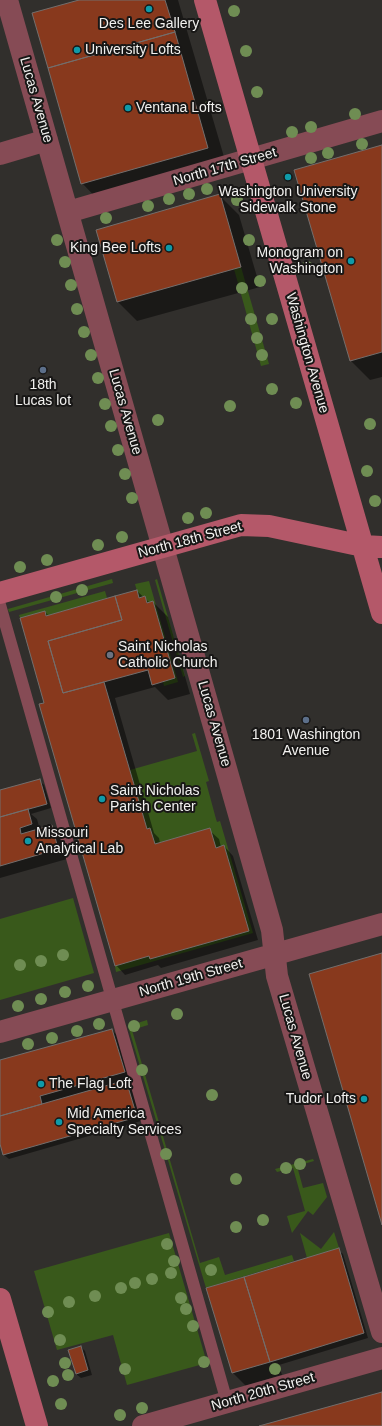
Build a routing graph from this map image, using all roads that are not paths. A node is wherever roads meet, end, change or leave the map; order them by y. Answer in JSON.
{"nodes":[{"id":1,"x":7,"y":0,"type":"edge"},
{"id":2,"x":205,"y":0,"type":"edge"},
{"id":3,"x":382,"y":121,"type":"edge"},
{"id":4,"x":47,"y":140,"type":"junction"},
{"id":5,"x":0,"y":154,"type":"edge"},
{"id":6,"x":251,"y":159,"type":"junction"},
{"id":7,"x":68,"y":212,"type":"junction"},
{"id":8,"x":372,"y":546,"type":"edge"},
{"id":9,"x":163,"y":547,"type":"junction"},
{"id":10,"x":0,"y":593,"type":"edge"},
{"id":11,"x":0,"y":605,"type":"edge"},
{"id":12,"x":382,"y":613,"type":"edge"},
{"id":13,"x":382,"y":924,"type":"edge"},
{"id":14,"x":275,"y":955,"type":"junction"},
{"id":15,"x":113,"y":1001,"type":"junction"},
{"id":16,"x":0,"y":1032,"type":"edge"},
{"id":17,"x":0,"y":1299,"type":"edge"},
{"id":18,"x":382,"y":1332,"type":"edge"},
{"id":19,"x":382,"y":1358,"type":"edge"},
{"id":20,"x":228,"y":1402,"type":"junction"},
{"id":21,"x":37,"y":1426,"type":"edge"},
{"id":22,"x":143,"y":1426,"type":"edge"}],
"edges":[{"from":1,"to":4,"type":"street","name":"Lucas Avenue"},
{"from":2,"to":6,"type":"main road","name":"Washington Avenue"},
{"from":3,"to":6,"type":"street","name":"North 17th Street"},
{"from":4,"to":5,"type":"street"},
{"from":4,"to":7,"type":"street","name":"Lucas Avenue"},
{"from":6,"to":7,"type":"street","name":"North 17th Street"},
{"from":6,"to":8,"type":"main road","name":"Washington Avenue"},
{"from":7,"to":9,"type":"street","name":"Lucas Avenue"},
{"from":8,"to":9,"type":"main road","name":"North 18th Street"},
{"from":8,"to":12,"type":"main road","name":"Washington Avenue"},
{"from":9,"to":10,"type":"main road","name":"North 18th Street"},
{"from":9,"to":14,"type":"street","name":"Lucas Avenue"},
{"from":11,"to":15,"type":"lane"},
{"from":13,"to":14,"type":"street","name":"North 19th Street"},
{"from":14,"to":15,"type":"street","name":"North 19th Street"},
{"from":14,"to":18,"type":"street","name":"Lucas Avenue"},
{"from":15,"to":16,"type":"street","name":"North 19th Street"},
{"from":15,"to":20,"type":"lane"},
{"from":17,"to":21,"type":"main road"},
{"from":19,"to":20,"type":"street","name":"North 20th Street"},
{"from":20,"to":22,"type":"street","name":"North 20th Street"}]}
